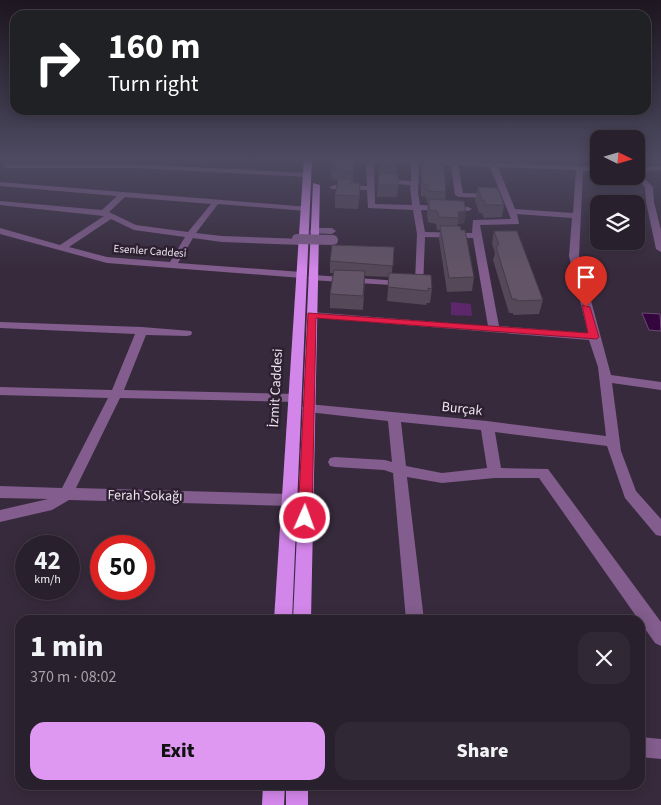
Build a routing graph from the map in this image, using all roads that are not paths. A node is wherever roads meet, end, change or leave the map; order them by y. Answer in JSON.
{"nodes":[{"id":1,"x":122,"y":196,"type":"edge"},
{"id":2,"x":141,"y":196,"type":"edge"},
{"id":3,"x":307,"y":196,"type":"edge"},
{"id":4,"x":315,"y":196,"type":"edge"},
{"id":5,"x":371,"y":196,"type":"edge"},
{"id":6,"x":415,"y":196,"type":"edge"},
{"id":7,"x":472,"y":196,"type":"edge"},
{"id":8,"x":576,"y":196,"type":"edge"},
{"id":9,"x":650,"y":196,"type":"edge"},
{"id":10,"x":506,"y":197,"type":"joint"},
{"id":11,"x":216,"y":202,"type":"junction"},
{"id":12,"x":0,"y":203,"type":"edge"},
{"id":13,"x":416,"y":208,"type":"junction"},
{"id":14,"x":306,"y":209,"type":"junction"},
{"id":15,"x":468,"y":209,"type":"edge"},
{"id":16,"x":512,"y":211,"type":"junction"},
{"id":17,"x":107,"y":215,"type":"junction"},
{"id":18,"x":576,"y":216,"type":"junction"},
{"id":19,"x":0,"y":231,"type":"edge"},
{"id":20,"x":314,"y":231,"type":"junction"},
{"id":21,"x":421,"y":234,"type":"junction"},
{"id":22,"x":190,"y":235,"type":"junction"},
{"id":23,"x":477,"y":236,"type":"junction"},
{"id":24,"x":300,"y":240,"type":"junction"},
{"id":25,"x":61,"y":248,"type":"junction"},
{"id":26,"x":661,"y":249,"type":"edge"},
{"id":27,"x":173,"y":264,"type":"junction"},
{"id":28,"x":308,"y":277,"type":"junction"},
{"id":29,"x":311,"y":315,"type":"junction"},
{"id":30,"x":0,"y":325,"type":"edge"},
{"id":31,"x":494,"y":328,"type":"junction"},
{"id":32,"x":142,"y":330,"type":"junction"},
{"id":33,"x":187,"y":333,"type":"dead end"},
{"id":34,"x":594,"y":337,"type":"junction"},
{"id":35,"x":605,"y":378,"type":"junction"},
{"id":36,"x":661,"y":386,"type":"edge"},
{"id":37,"x":0,"y":391,"type":"edge"},
{"id":38,"x":116,"y":394,"type":"junction"},
{"id":39,"x":295,"y":398,"type":"junction"},
{"id":40,"x":308,"y":408,"type":"junction"},
{"id":41,"x":394,"y":417,"type":"junction"},
{"id":42,"x":487,"y":426,"type":"junction"},
{"id":43,"x":613,"y":442,"type":"junction"},
{"id":44,"x":335,"y":462,"type":"dead end"},
{"id":45,"x":400,"y":470,"type":"junction"},
{"id":46,"x":495,"y":473,"type":"junction"},
{"id":47,"x":0,"y":492,"type":"edge"},
{"id":48,"x":66,"y":494,"type":"junction"},
{"id":49,"x":290,"y":500,"type":"junction"},
{"id":50,"x":0,"y":516,"type":"edge"},
{"id":51,"x":661,"y":530,"type":"edge"},
{"id":52,"x":283,"y":615,"type":"edge"},
{"id":53,"x":302,"y":615,"type":"edge"},
{"id":54,"x":414,"y":615,"type":"edge"},
{"id":55,"x":661,"y":637,"type":"edge"},
{"id":56,"x":645,"y":747,"type":"edge"},
{"id":57,"x":661,"y":749,"type":"edge"},
{"id":58,"x":274,"y":790,"type":"edge"},
{"id":59,"x":297,"y":790,"type":"edge"},
{"id":60,"x":273,"y":805,"type":"edge"},
{"id":61,"x":297,"y":805,"type":"edge"}],
"edges":[{"from":1,"to":17,"type":"street"},
{"from":2,"to":11,"type":"street"},
{"from":3,"to":14,"type":"main road","name":"İzmit Caddesi"},
{"from":4,"to":20,"type":"main road","name":"İzmit Caddesi"},
{"from":5,"to":13,"type":"street"},
{"from":6,"to":13,"type":"street"},
{"from":7,"to":10,"type":"street"},
{"from":8,"to":18,"type":"street"},
{"from":9,"to":26,"type":"street"},
{"from":10,"to":16,"type":"street"},
{"from":11,"to":14,"type":"street"},
{"from":11,"to":22,"type":"street"},
{"from":12,"to":17,"type":"street"},
{"from":13,"to":15,"type":"street"},
{"from":13,"to":21,"type":"street"},
{"from":14,"to":24,"type":"main road","name":"İzmit Caddesi"},
{"from":16,"to":18,"type":"street"},
{"from":16,"to":23,"type":"street"},
{"from":17,"to":22,"type":"street"},
{"from":17,"to":25,"type":"street"},
{"from":18,"to":34,"type":"street"},
{"from":19,"to":25,"type":"street","name":"Esenler Caddesi"},
{"from":20,"to":24,"type":"street","bridge":true},
{"from":20,"to":28,"type":"main road","name":"İzmit Caddesi"},
{"from":21,"to":23,"type":"street"},
{"from":21,"to":28,"type":"street","name":"Esenler Caddesi"},
{"from":22,"to":24,"type":"street"},
{"from":22,"to":27,"type":"street"},
{"from":23,"to":31,"type":"street"},
{"from":24,"to":28,"type":"main road","name":"İzmit Caddesi"},
{"from":25,"to":27,"type":"street","name":"Esenler Caddesi"},
{"from":27,"to":28,"type":"street","name":"Esenler Caddesi"},
{"from":28,"to":29,"type":"main road","name":"İzmit Caddesi"},
{"from":28,"to":39,"type":"main road","name":"İzmit Caddesi"},
{"from":29,"to":31,"type":"street"},
{"from":29,"to":40,"type":"main road","name":"İzmit Caddesi"},
{"from":30,"to":32,"type":"street"},
{"from":31,"to":34,"type":"street"},
{"from":32,"to":33,"type":"street"},
{"from":32,"to":38,"type":"street"},
{"from":34,"to":35,"type":"street"},
{"from":35,"to":36,"type":"street"},
{"from":35,"to":43,"type":"street"},
{"from":37,"to":38,"type":"street"},
{"from":38,"to":39,"type":"street"},
{"from":38,"to":48,"type":"street"},
{"from":39,"to":49,"type":"main road","name":"İzmit Caddesi"},
{"from":40,"to":41,"type":"street","name":"Burçak"},
{"from":40,"to":53,"type":"main road","name":"İzmit Caddesi"},
{"from":41,"to":42,"type":"street","name":"Burçak"},
{"from":41,"to":45,"type":"street"},
{"from":42,"to":43,"type":"street","name":"Burçak"},
{"from":42,"to":46,"type":"street"},
{"from":43,"to":51,"type":"street"},
{"from":44,"to":45,"type":"street"},
{"from":45,"to":46,"type":"street"},
{"from":45,"to":54,"type":"street"},
{"from":46,"to":55,"type":"street"},
{"from":47,"to":48,"type":"street","name":"Ferah Sokağı"},
{"from":48,"to":49,"type":"street","name":"Ferah Sokağı"},
{"from":48,"to":50,"type":"street"},
{"from":49,"to":52,"type":"main road","name":"İzmit Caddesi"},
{"from":56,"to":57,"type":"street"},
{"from":58,"to":60,"type":"main road"},
{"from":59,"to":61,"type":"main road"}]}
